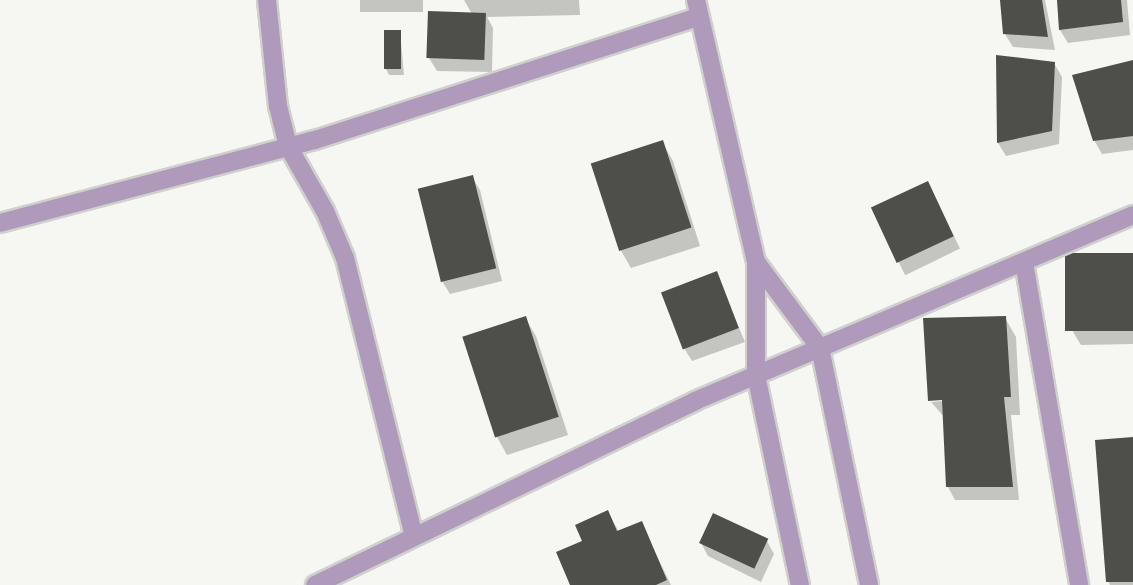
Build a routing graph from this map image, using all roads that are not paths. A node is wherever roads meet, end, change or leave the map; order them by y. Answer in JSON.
{"nodes":[{"id":1,"x":267,"y":0,"type":"edge"},
{"id":2,"x":698,"y":9,"type":"edge"},
{"id":3,"x":288,"y":146,"type":"junction"},
{"id":4,"x":1133,"y":215,"type":"edge"},
{"id":5,"x":0,"y":223,"type":"edge"},
{"id":6,"x":756,"y":262,"type":"junction"},
{"id":7,"x":1024,"y":262,"type":"junction"},
{"id":8,"x":820,"y":348,"type":"junction"},
{"id":9,"x":756,"y":375,"type":"junction"},
{"id":10,"x":414,"y":536,"type":"junction"},
{"id":11,"x":315,"y":585,"type":"edge"},
{"id":12,"x":800,"y":585,"type":"edge"},
{"id":13,"x":869,"y":585,"type":"edge"},
{"id":14,"x":1079,"y":585,"type":"edge"}],
"edges":[{"from":1,"to":3,"type":"street"},
{"from":2,"to":3,"type":"street"},
{"from":2,"to":6,"type":"street"},
{"from":3,"to":5,"type":"street"},
{"from":3,"to":10,"type":"street"},
{"from":4,"to":7,"type":"street"},
{"from":6,"to":8,"type":"street"},
{"from":6,"to":9,"type":"street"},
{"from":7,"to":8,"type":"street"},
{"from":7,"to":14,"type":"street"},
{"from":8,"to":9,"type":"street"},
{"from":8,"to":13,"type":"street"},
{"from":9,"to":10,"type":"street"},
{"from":9,"to":12,"type":"street"},
{"from":10,"to":11,"type":"street"}]}
